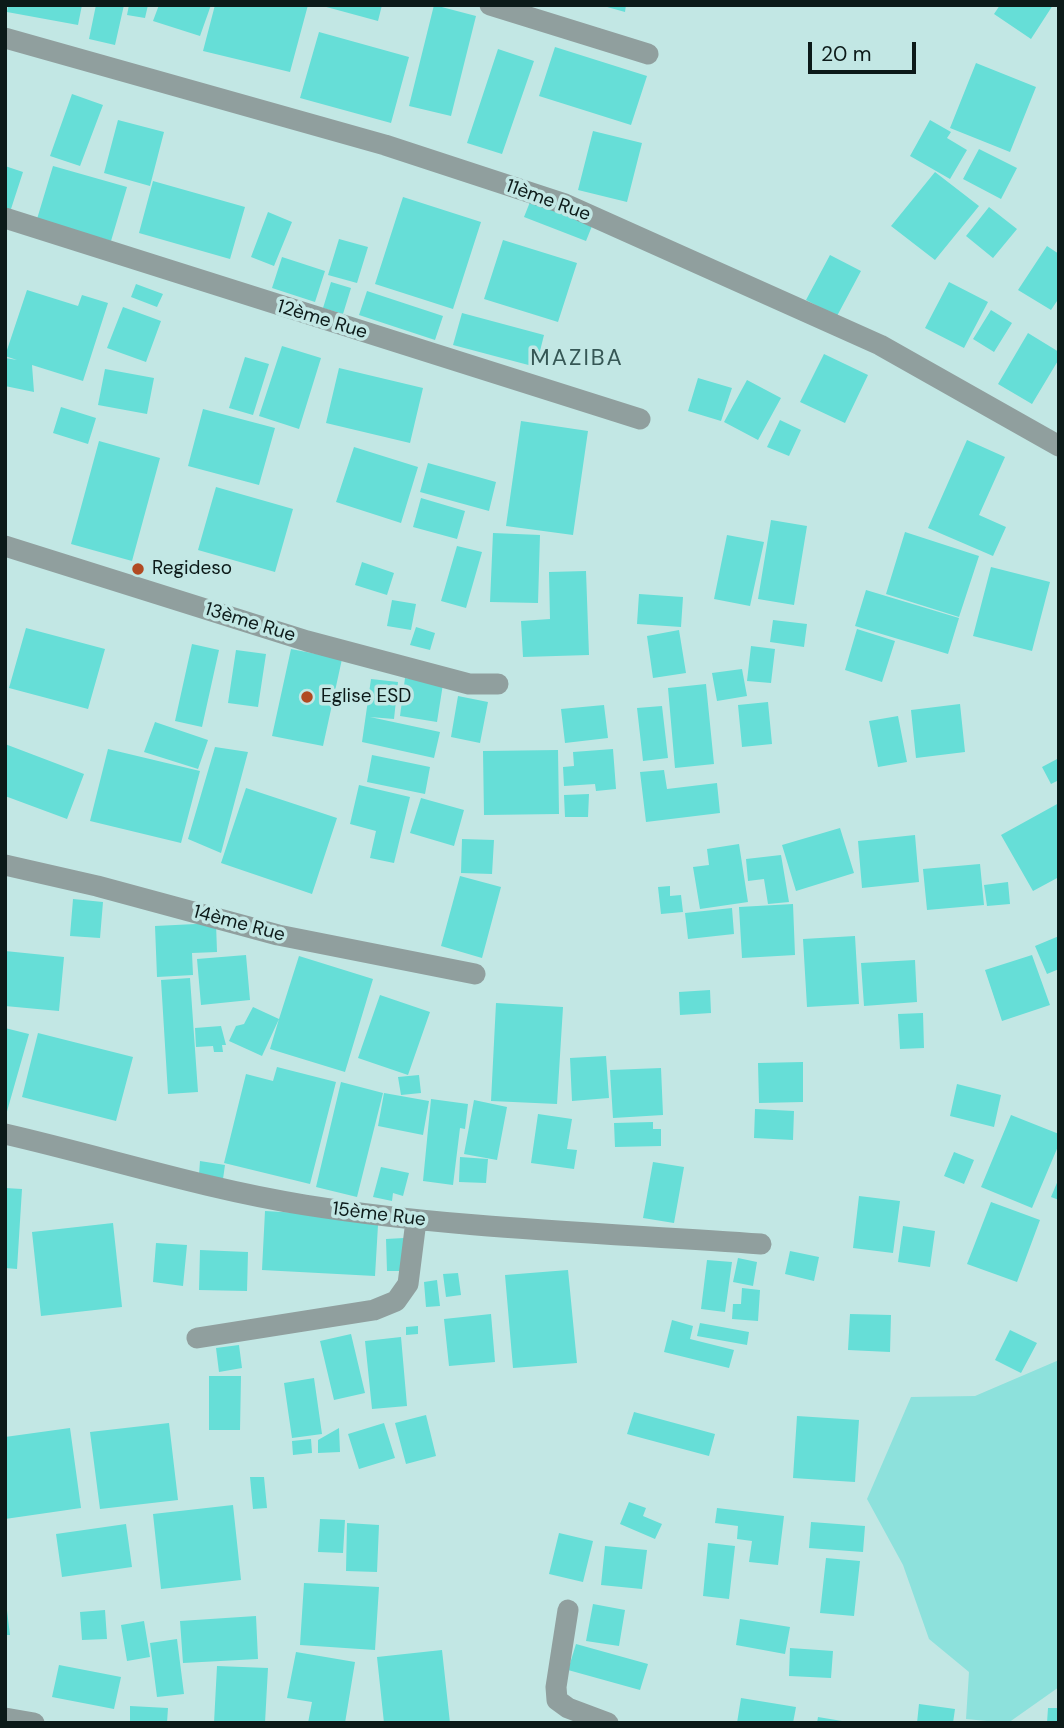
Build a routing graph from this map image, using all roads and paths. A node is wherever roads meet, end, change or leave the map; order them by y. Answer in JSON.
{"nodes":[{"id":1,"x":490,"y":5,"type":"edge"},
{"id":2,"x":5,"y":38,"type":"edge"},
{"id":3,"x":649,"y":54,"type":"dead end"},
{"id":4,"x":5,"y":218,"type":"edge"},
{"id":5,"x":640,"y":419,"type":"dead end"},
{"id":6,"x":1059,"y":446,"type":"edge"},
{"id":7,"x":5,"y":546,"type":"edge"},
{"id":8,"x":498,"y":684,"type":"dead end"},
{"id":9,"x":5,"y":865,"type":"edge"},
{"id":10,"x":475,"y":974,"type":"dead end"},
{"id":11,"x":5,"y":1134,"type":"edge"},
{"id":12,"x":416,"y":1220,"type":"junction"},
{"id":13,"x":761,"y":1244,"type":"dead end"},
{"id":14,"x":197,"y":1338,"type":"dead end"},
{"id":15,"x":568,"y":1610,"type":"dead end"},
{"id":16,"x":5,"y":1718,"type":"edge"},
{"id":17,"x":34,"y":1723,"type":"edge"},
{"id":18,"x":608,"y":1723,"type":"edge"}],
"edges":[{"from":1,"to":3,"type":"street"},
{"from":2,"to":6,"type":"street","name":"11ème Rue"},
{"from":4,"to":5,"type":"street","name":"12ème Rue"},
{"from":7,"to":8,"type":"street","name":"13ème Rue"},
{"from":9,"to":10,"type":"street","name":"14ème Rue"},
{"from":11,"to":12,"type":"street","name":"15ème Rue"},
{"from":12,"to":13,"type":"street","name":"15ème Rue"},
{"from":12,"to":14,"type":"street"},
{"from":15,"to":18,"type":"street"},
{"from":16,"to":17,"type":"street"}]}
